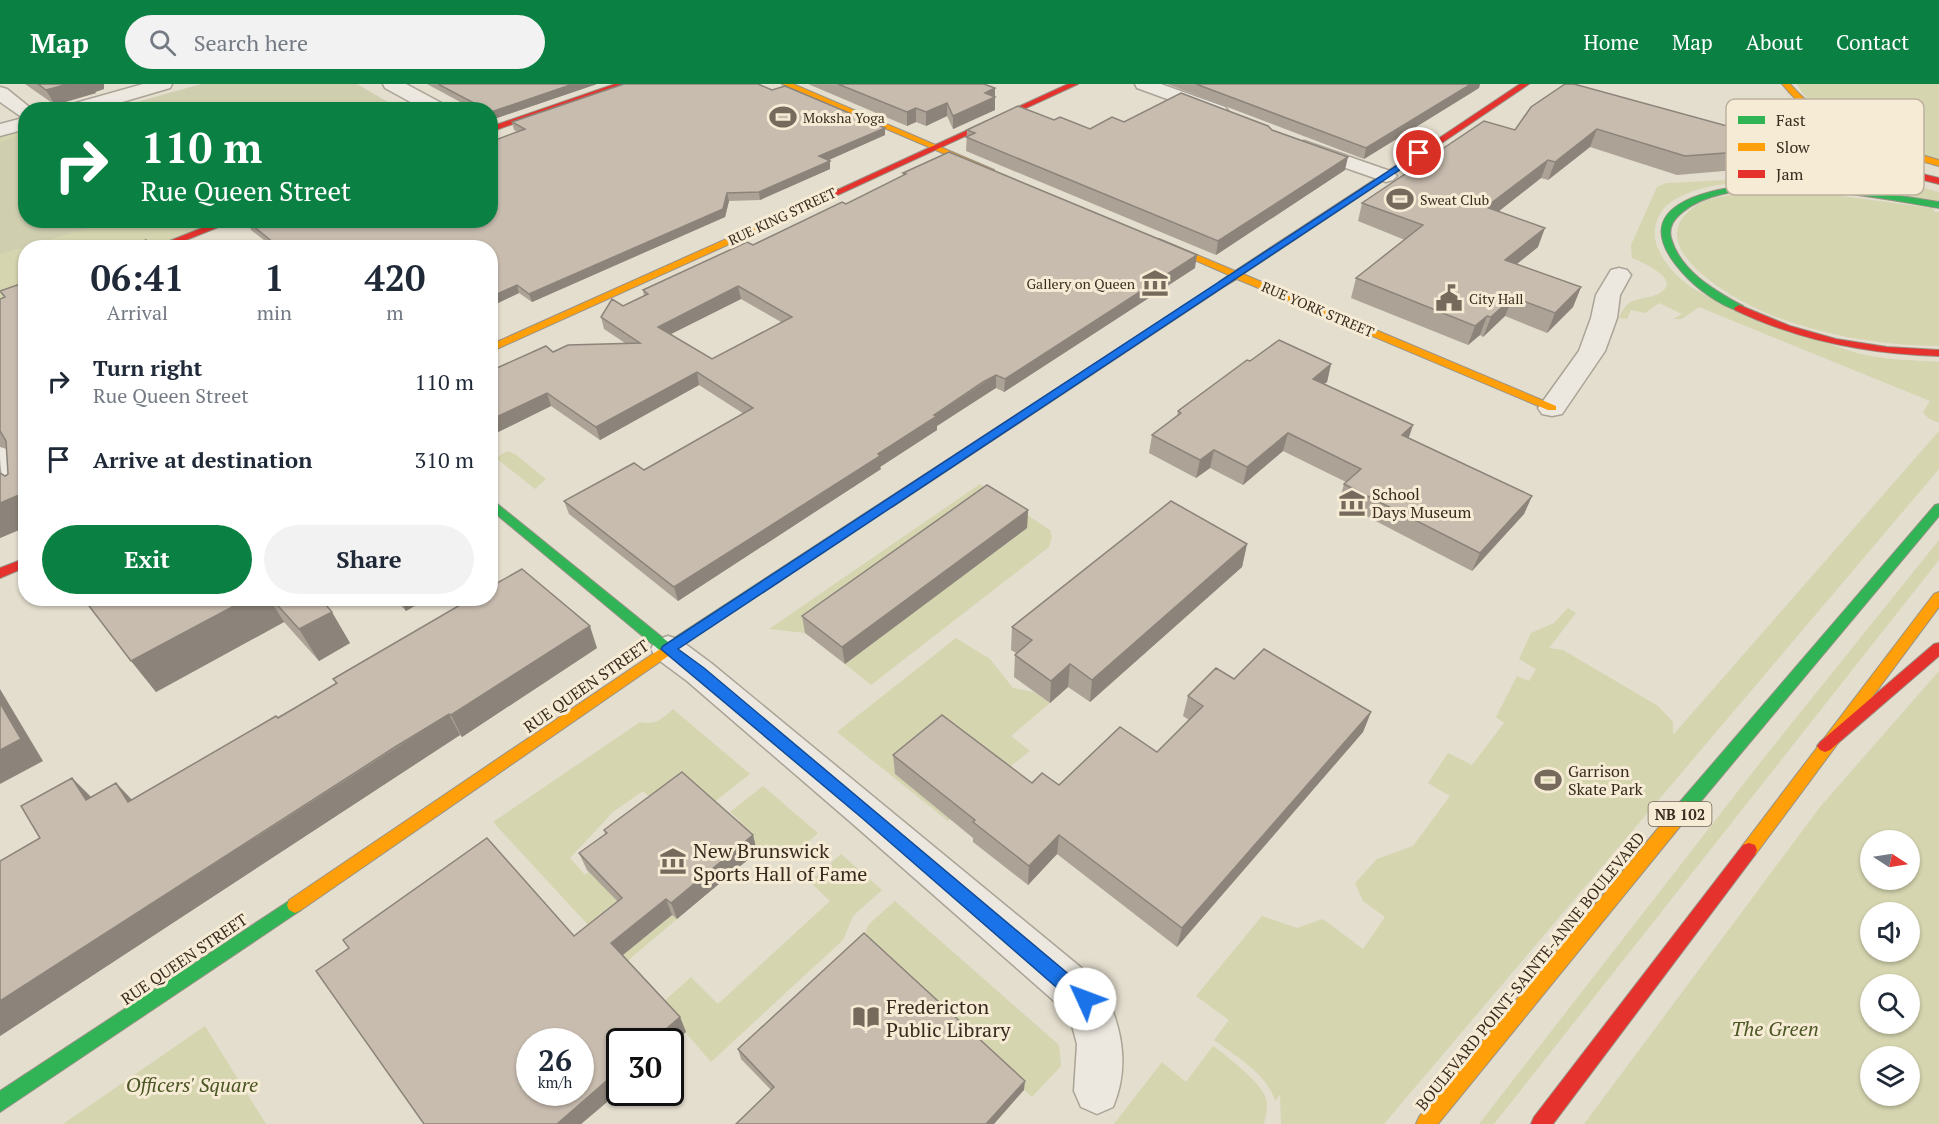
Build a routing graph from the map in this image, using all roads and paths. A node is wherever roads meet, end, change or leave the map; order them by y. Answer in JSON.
{"nodes":[{"id":1,"x":163,"y":84,"type":"edge"},
{"id":2,"x":392,"y":84,"type":"edge"},
{"id":3,"x":622,"y":84,"type":"edge"},
{"id":4,"x":786,"y":84,"type":"edge"},
{"id":5,"x":1074,"y":84,"type":"edge"},
{"id":6,"x":1144,"y":84,"type":"edge"},
{"id":7,"x":1525,"y":84,"type":"edge"},
{"id":8,"x":1786,"y":84,"type":"edge"},
{"id":9,"x":0,"y":93,"type":"edge"},
{"id":10,"x":1797,"y":99,"type":"edge"},
{"id":11,"x":1527,"y":100,"type":"dead end"},
{"id":12,"x":100,"y":102,"type":"edge"},
{"id":13,"x":425,"y":102,"type":"edge"},
{"id":14,"x":18,"y":107,"type":"edge"},
{"id":15,"x":1234,"y":116,"type":"edge"},
{"id":16,"x":1470,"y":120,"type":"junction"},
{"id":17,"x":18,"y":125,"type":"edge"},
{"id":18,"x":498,"y":127,"type":"edge"},
{"id":19,"x":0,"y":130,"type":"edge"},
{"id":20,"x":1287,"y":141,"type":"edge"},
{"id":21,"x":933,"y":146,"type":"junction"},
{"id":22,"x":1924,"y":158,"type":"edge"},
{"id":23,"x":1939,"y":163,"type":"edge"},
{"id":24,"x":1386,"y":176,"type":"junction"},
{"id":25,"x":1007,"y":177,"type":"edge"},
{"id":26,"x":1924,"y":177,"type":"edge"},
{"id":27,"x":1939,"y":181,"type":"edge"},
{"id":28,"x":1726,"y":191,"type":"edge"},
{"id":29,"x":1868,"y":195,"type":"edge"},
{"id":30,"x":1939,"y":205,"type":"edge"},
{"id":31,"x":215,"y":228,"type":"edge"},
{"id":32,"x":1148,"y":237,"type":"edge"},
{"id":33,"x":189,"y":240,"type":"edge"},
{"id":34,"x":1236,"y":275,"type":"junction"},
{"id":35,"x":1619,"y":275,"type":"dead end"},
{"id":36,"x":498,"y":345,"type":"edge"},
{"id":37,"x":1939,"y":354,"type":"edge"},
{"id":38,"x":1552,"y":408,"type":"joint"},
{"id":39,"x":0,"y":456,"type":"edge"},
{"id":40,"x":18,"y":480,"type":"edge"},
{"id":41,"x":1939,"y":508,"type":"edge"},
{"id":42,"x":498,"y":509,"type":"edge"},
{"id":43,"x":18,"y":565,"type":"edge"},
{"id":44,"x":0,"y":573,"type":"edge"},
{"id":45,"x":1939,"y":597,"type":"edge"},
{"id":46,"x":1939,"y":648,"type":"edge"},
{"id":47,"x":668,"y":649,"type":"junction"},
{"id":48,"x":1825,"y":746,"type":"junction"},
{"id":49,"x":1097,"y":1091,"type":"dead end"},
{"id":50,"x":0,"y":1102,"type":"edge"},
{"id":51,"x":1426,"y":1124,"type":"edge"},
{"id":52,"x":1541,"y":1124,"type":"edge"}],
"edges":[{"from":1,"to":12,"type":"street"},
{"from":2,"to":13,"type":"street"},
{"from":3,"to":18,"type":"main road"},
{"from":4,"to":21,"type":"main road"},
{"from":5,"to":21,"type":"main road","name":"RUE KING STREET"},
{"from":6,"to":15,"type":"street"},
{"from":7,"to":16,"type":"main road","name":"RUE QUEEN STREET"},
{"from":8,"to":10,"type":"main road"},
{"from":9,"to":14,"type":"street"},
{"from":11,"to":16,"type":"main road"},
{"from":16,"to":24,"type":"main road","name":"RUE QUEEN STREET"},
{"from":17,"to":19,"type":"street"},
{"from":20,"to":24,"type":"street"},
{"from":21,"to":25,"type":"main road"},
{"from":21,"to":36,"type":"main road","name":"RUE KING STREET"},
{"from":22,"to":23,"type":"main road"},
{"from":24,"to":34,"type":"main road","name":"RUE QUEEN STREET"},
{"from":26,"to":27,"type":"main road"},
{"from":28,"to":37,"type":"main road"},
{"from":29,"to":30,"type":"main road"},
{"from":31,"to":33,"type":"main road"},
{"from":32,"to":34,"type":"main road","name":"RUE YORK STREET"},
{"from":34,"to":38,"type":"main road","name":"RUE YORK STREET"},
{"from":34,"to":47,"type":"main road","name":"RUE QUEEN STREET"},
{"from":35,"to":38,"type":"street"},
{"from":39,"to":40,"type":"street"},
{"from":41,"to":51,"type":"main road","name":"BOULEVARD POINT-SAINTE-ANNE BOULEVARD","number":"NB 102"},
{"from":42,"to":47,"type":"main road"},
{"from":43,"to":44,"type":"main road"},
{"from":45,"to":48,"type":"main road"},
{"from":46,"to":48,"type":"main road"},
{"from":47,"to":49,"type":"street"},
{"from":47,"to":50,"type":"main road","name":"RUE QUEEN STREET"},
{"from":48,"to":52,"type":"main road"}]}
